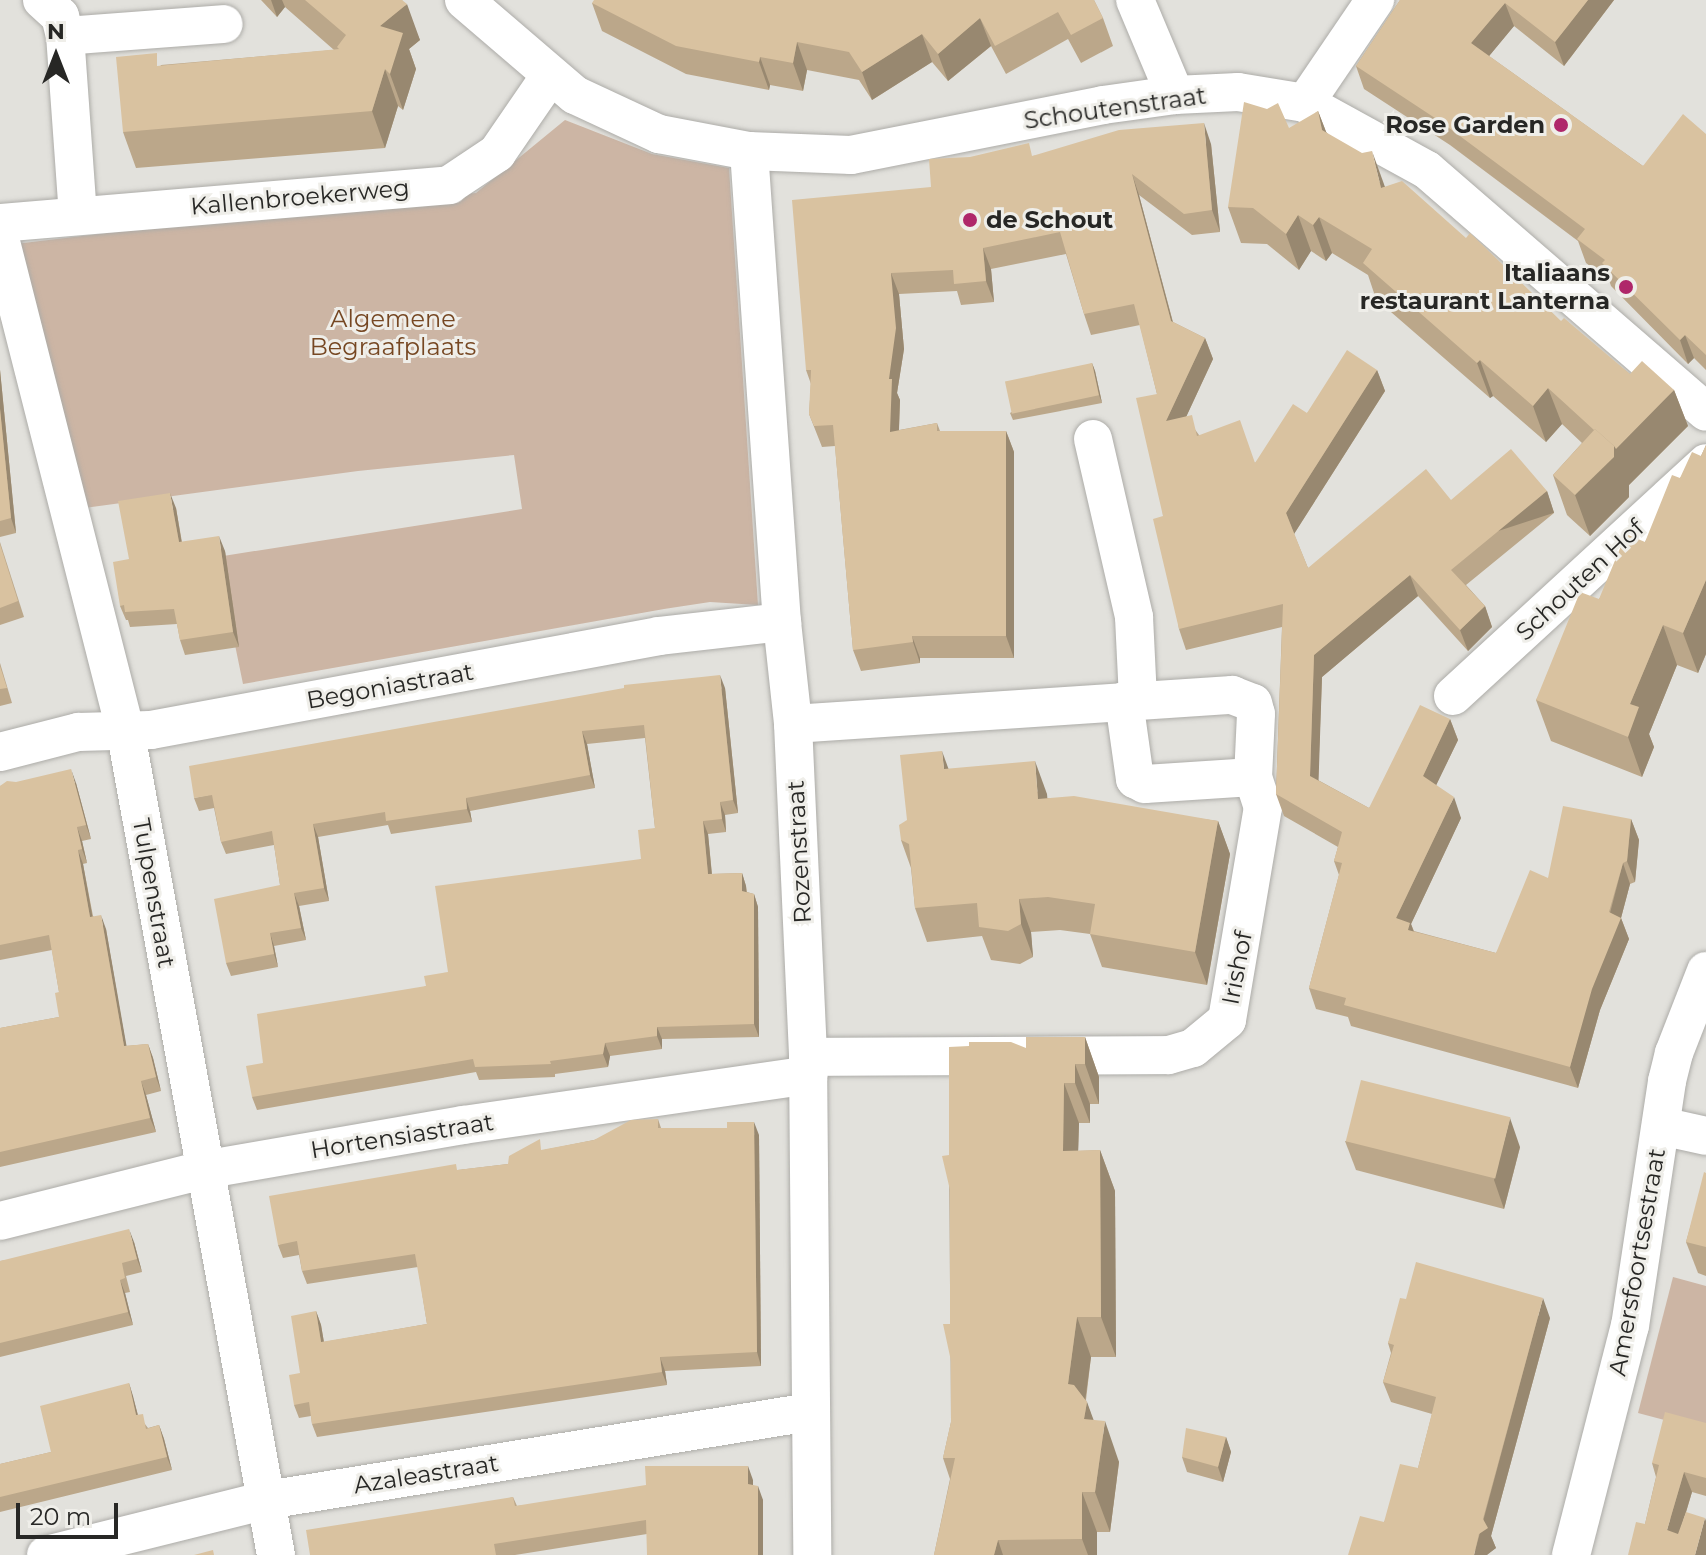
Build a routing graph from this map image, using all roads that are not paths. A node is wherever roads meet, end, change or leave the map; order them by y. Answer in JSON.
{"nodes":[{"id":1,"x":42,"y":0,"type":"edge"},
{"id":2,"x":464,"y":0,"type":"edge"},
{"id":3,"x":1135,"y":0,"type":"edge"},
{"id":4,"x":1375,"y":0,"type":"edge"},
{"id":5,"x":224,"y":24,"type":"dead end"},
{"id":6,"x":65,"y":36,"type":"junction"},
{"id":7,"x":550,"y":76,"type":"junction"},
{"id":8,"x":1175,"y":95,"type":"junction"},
{"id":9,"x":1305,"y":103,"type":"junction"},
{"id":10,"x":749,"y":151,"type":"junction"},
{"id":11,"x":78,"y":216,"type":"junction"},
{"id":12,"x":0,"y":223,"type":"edge"},
{"id":13,"x":0,"y":238,"type":"edge"},
{"id":14,"x":1706,"y":412,"type":"edge"},
{"id":15,"x":1093,"y":439,"type":"dead end"},
{"id":16,"x":1706,"y":463,"type":"edge"},
{"id":17,"x":782,"y":622,"type":"junction"},
{"id":18,"x":1453,"y":696,"type":"dead end"},
{"id":19,"x":1131,"y":701,"type":"junction"},
{"id":20,"x":793,"y":724,"type":"junction"},
{"id":21,"x":125,"y":729,"type":"junction"},
{"id":22,"x":0,"y":752,"type":"edge"},
{"id":23,"x":1253,"y":777,"type":"junction"},
{"id":24,"x":1706,"y":971,"type":"edge"},
{"id":25,"x":808,"y":1066,"type":"junction"},
{"id":26,"x":1661,"y":1126,"type":"junction"},
{"id":27,"x":1706,"y":1136,"type":"edge"},
{"id":28,"x":203,"y":1170,"type":"junction"},
{"id":29,"x":0,"y":1221,"type":"edge"},
{"id":30,"x":810,"y":1412,"type":"junction"},
{"id":31,"x":267,"y":1500,"type":"junction"},
{"id":32,"x":46,"y":1555,"type":"edge"},
{"id":33,"x":276,"y":1555,"type":"edge"},
{"id":34,"x":812,"y":1555,"type":"edge"},
{"id":35,"x":1571,"y":1555,"type":"edge"}],
"edges":[{"from":1,"to":6,"type":"street"},
{"from":2,"to":7,"type":"street","name":"Schoutenstraat"},
{"from":3,"to":8,"type":"street"},
{"from":4,"to":9,"type":"street"},
{"from":5,"to":6,"type":"street"},
{"from":6,"to":11,"type":"street"},
{"from":7,"to":10,"type":"street","name":"Schoutenstraat"},
{"from":7,"to":11,"type":"street","name":"Kallenbroekerweg"},
{"from":8,"to":9,"type":"street","name":"Schoutenstraat"},
{"from":8,"to":10,"type":"street","name":"Schoutenstraat"},
{"from":9,"to":14,"type":"street","name":"Schoutenstraat"},
{"from":10,"to":17,"type":"street","name":"Rozenstraat"},
{"from":11,"to":12,"type":"street","name":"Kallenbroekerweg"},
{"from":13,"to":21,"type":"street","name":"Tulpenstraat"},
{"from":15,"to":19,"type":"street"},
{"from":16,"to":18,"type":"street","name":"Schouten Hof"},
{"from":17,"to":20,"type":"street","name":"Rozenstraat"},
{"from":17,"to":21,"type":"street","name":"Begoniastraat"},
{"from":19,"to":20,"type":"street","name":"Irishof"},
{"from":19,"to":23,"type":"street"},
{"from":19,"to":23,"type":"street","name":"Irishof"},
{"from":20,"to":25,"type":"street","name":"Rozenstraat"},
{"from":21,"to":22,"type":"street","name":"Begoniastraat"},
{"from":21,"to":28,"type":"street","name":"Tulpenstraat"},
{"from":23,"to":25,"type":"street","name":"Irishof"},
{"from":24,"to":26,"type":"street","name":"Amersfoortsestraat"},
{"from":25,"to":28,"type":"street","name":"Hortensiastraat"},
{"from":25,"to":30,"type":"street","name":"Rozenstraat"},
{"from":26,"to":27,"type":"street"},
{"from":26,"to":35,"type":"street","name":"Amersfoortsestraat"},
{"from":28,"to":29,"type":"street","name":"Hortensiastraat"},
{"from":28,"to":31,"type":"street","name":"Tulpenstraat"},
{"from":30,"to":31,"type":"street","name":"Azaleastraat"},
{"from":30,"to":34,"type":"street","name":"Rozenstraat"},
{"from":31,"to":32,"type":"street","name":"Azaleastraat"},
{"from":31,"to":33,"type":"street","name":"Tulpenstraat"}]}
